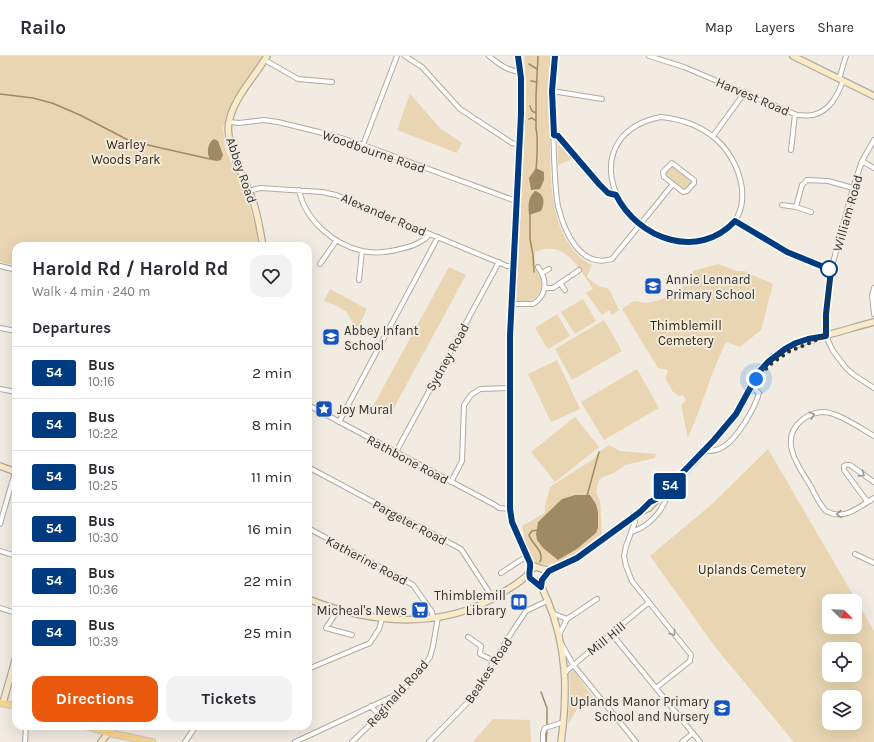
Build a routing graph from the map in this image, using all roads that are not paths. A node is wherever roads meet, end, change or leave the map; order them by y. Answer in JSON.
{"nodes":[{"id":1,"x":397,"y":56,"type":"edge"},
{"id":2,"x":405,"y":56,"type":"edge"},
{"id":3,"x":489,"y":56,"type":"edge"},
{"id":4,"x":518,"y":56,"type":"edge"},
{"id":5,"x":555,"y":56,"type":"edge"},
{"id":6,"x":649,"y":56,"type":"edge"},
{"id":7,"x":793,"y":56,"type":"edge"},
{"id":8,"x":846,"y":56,"type":"edge"},
{"id":9,"x":266,"y":58,"type":"edge"},
{"id":10,"x":521,"y":72,"type":"junction"},
{"id":11,"x":841,"y":80,"type":"junction"},
{"id":12,"x":332,"y":82,"type":"dead end"},
{"id":13,"x":552,"y":91,"type":"junction"},
{"id":14,"x":745,"y":92,"type":"junction"},
{"id":15,"x":874,"y":96,"type":"edge"},
{"id":16,"x":602,"y":99,"type":"dead end"},
{"id":17,"x":795,"y":114,"type":"junction"},
{"id":18,"x":229,"y":122,"type":"junction"},
{"id":19,"x":554,"y":135,"type":"junction"},
{"id":20,"x":713,"y":136,"type":"junction"},
{"id":21,"x":874,"y":140,"type":"edge"},
{"id":22,"x":363,"y":145,"type":"junction"},
{"id":23,"x":520,"y":145,"type":"junction"},
{"id":24,"x":791,"y":150,"type":"dead end"},
{"id":25,"x":862,"y":161,"type":"junction"},
{"id":26,"x":874,"y":168,"type":"edge"},
{"id":27,"x":673,"y":184,"type":"junction"},
{"id":28,"x":854,"y":188,"type":"junction"},
{"id":29,"x":299,"y":190,"type":"junction"},
{"id":30,"x":249,"y":191,"type":"junction"},
{"id":31,"x":616,"y":195,"type":"junction"},
{"id":32,"x":516,"y":201,"type":"junction"},
{"id":33,"x":782,"y":205,"type":"dead end"},
{"id":34,"x":796,"y":207,"type":"junction"},
{"id":35,"x":811,"y":212,"type":"dead end"},
{"id":36,"x":735,"y":221,"type":"junction"},
{"id":37,"x":640,"y":224,"type":"junction"},
{"id":38,"x":430,"y":234,"type":"junction"},
{"id":39,"x":438,"y":237,"type":"junction"},
{"id":40,"x":336,"y":241,"type":"junction"},
{"id":41,"x":262,"y":242,"type":"edge"},
{"id":42,"x":362,"y":251,"type":"junction"},
{"id":43,"x":499,"y":262,"type":"junction"},
{"id":44,"x":320,"y":264,"type":"dead end"},
{"id":45,"x":0,"y":266,"type":"edge"},
{"id":46,"x":513,"y":266,"type":"junction"},
{"id":47,"x":538,"y":267,"type":"dead end"},
{"id":48,"x":12,"y":269,"type":"edge"},
{"id":49,"x":549,"y":269,"type":"dead end"},
{"id":50,"x":579,"y":270,"type":"dead end"},
{"id":51,"x":831,"y":270,"type":"junction"},
{"id":52,"x":542,"y":273,"type":"junction"},
{"id":53,"x":359,"y":280,"type":"dead end"},
{"id":54,"x":560,"y":284,"type":"junction"},
{"id":55,"x":545,"y":288,"type":"junction"},
{"id":56,"x":874,"y":288,"type":"edge"},
{"id":57,"x":565,"y":290,"type":"dead end"},
{"id":58,"x":511,"y":304,"type":"junction"},
{"id":59,"x":874,"y":314,"type":"edge"},
{"id":60,"x":874,"y":322,"type":"edge"},
{"id":61,"x":0,"y":328,"type":"edge"},
{"id":62,"x":12,"y":330,"type":"edge"},
{"id":63,"x":826,"y":336,"type":"junction"},
{"id":64,"x":751,"y":386,"type":"junction"},
{"id":65,"x":510,"y":388,"type":"junction"},
{"id":66,"x":874,"y":388,"type":"edge"},
{"id":67,"x":0,"y":389,"type":"edge"},
{"id":68,"x":12,"y":391,"type":"edge"},
{"id":69,"x":312,"y":407,"type":"edge"},
{"id":70,"x":339,"y":422,"type":"junction"},
{"id":71,"x":874,"y":436,"type":"edge"},
{"id":72,"x":704,"y":451,"type":"junction"},
{"id":73,"x":396,"y":452,"type":"junction"},
{"id":74,"x":0,"y":466,"type":"edge"},
{"id":75,"x":312,"y":469,"type":"edge"},
{"id":76,"x":12,"y":470,"type":"edge"},
{"id":77,"x":451,"y":482,"type":"junction"},
{"id":78,"x":874,"y":482,"type":"edge"},
{"id":79,"x":12,"y":485,"type":"edge"},
{"id":80,"x":665,"y":491,"type":"junction"},
{"id":81,"x":873,"y":499,"type":"edge"},
{"id":82,"x":510,"y":509,"type":"junction"},
{"id":83,"x":632,"y":518,"type":"junction"},
{"id":84,"x":0,"y":524,"type":"edge"},
{"id":85,"x":312,"y":530,"type":"edge"},
{"id":86,"x":631,"y":532,"type":"junction"},
{"id":87,"x":0,"y":551,"type":"edge"},
{"id":88,"x":855,"y":554,"type":"dead end"},
{"id":89,"x":12,"y":555,"type":"edge"},
{"id":90,"x":527,"y":556,"type":"junction"},
{"id":91,"x":530,"y":563,"type":"junction"},
{"id":92,"x":874,"y":563,"type":"edge"},
{"id":93,"x":539,"y":568,"type":"junction"},
{"id":94,"x":551,"y":570,"type":"junction"},
{"id":95,"x":529,"y":572,"type":"junction"},
{"id":96,"x":501,"y":573,"type":"dead end"},
{"id":97,"x":523,"y":579,"type":"junction"},
{"id":98,"x":543,"y":579,"type":"junction"},
{"id":99,"x":533,"y":581,"type":"junction"},
{"id":100,"x":541,"y":587,"type":"junction"},
{"id":101,"x":493,"y":598,"type":"junction"},
{"id":102,"x":597,"y":599,"type":"dead end"},
{"id":103,"x":312,"y":600,"type":"edge"},
{"id":104,"x":547,"y":601,"type":"junction"},
{"id":105,"x":648,"y":603,"type":"junction"},
{"id":106,"x":0,"y":608,"type":"edge"},
{"id":107,"x":338,"y":610,"type":"junction"},
{"id":108,"x":12,"y":612,"type":"edge"},
{"id":109,"x":552,"y":613,"type":"junction"},
{"id":110,"x":435,"y":617,"type":"junction"},
{"id":111,"x":382,"y":619,"type":"junction"},
{"id":112,"x":567,"y":619,"type":"junction"},
{"id":113,"x":612,"y":633,"type":"junction"},
{"id":114,"x":352,"y":635,"type":"dead end"},
{"id":115,"x":468,"y":637,"type":"dead end"},
{"id":116,"x":559,"y":637,"type":"junction"},
{"id":117,"x":494,"y":661,"type":"junction"},
{"id":118,"x":574,"y":666,"type":"junction"},
{"id":119,"x":312,"y":667,"type":"edge"},
{"id":120,"x":12,"y":670,"type":"edge"},
{"id":121,"x":565,"y":674,"type":"junction"},
{"id":122,"x":656,"y":688,"type":"junction"},
{"id":123,"x":400,"y":693,"type":"junction"},
{"id":124,"x":2,"y":703,"type":"edge"},
{"id":125,"x":12,"y":705,"type":"edge"},
{"id":126,"x":371,"y":706,"type":"junction"},
{"id":127,"x":379,"y":716,"type":"junction"},
{"id":128,"x":564,"y":722,"type":"junction"},
{"id":129,"x":26,"y":730,"type":"edge"},
{"id":130,"x":101,"y":730,"type":"edge"},
{"id":131,"x":193,"y":730,"type":"edge"},
{"id":132,"x":109,"y":732,"type":"junction"},
{"id":133,"x":693,"y":733,"type":"junction"},
{"id":134,"x":25,"y":741,"type":"edge"},
{"id":135,"x":101,"y":742,"type":"edge"},
{"id":136,"x":152,"y":742,"type":"edge"},
{"id":137,"x":185,"y":742,"type":"edge"},
{"id":138,"x":295,"y":742,"type":"edge"},
{"id":139,"x":352,"y":742,"type":"edge"},
{"id":140,"x":429,"y":742,"type":"edge"},
{"id":141,"x":543,"y":742,"type":"edge"},
{"id":142,"x":561,"y":742,"type":"edge"},
{"id":143,"x":636,"y":742,"type":"edge"},
{"id":144,"x":682,"y":742,"type":"edge"},
{"id":145,"x":700,"y":742,"type":"edge"}],
"edges":[{"from":1,"to":22,"type":"street"},
{"from":2,"to":23,"type":"street"},
{"from":3,"to":10,"type":"street"},
{"from":4,"to":10,"type":"street"},
{"from":5,"to":13,"type":"street"},
{"from":6,"to":14,"type":"street","name":"Harvest Road"},
{"from":7,"to":11,"type":"street"},
{"from":8,"to":11,"type":"street","name":"Harvest Road"},
{"from":9,"to":12,"type":"street"},
{"from":9,"to":18,"type":"street","name":"Abbey Road"},
{"from":10,"to":23,"type":"street"},
{"from":11,"to":15,"type":"street"},
{"from":11,"to":17,"type":"street","name":"Harvest Road"},
{"from":13,"to":16,"type":"street"},
{"from":13,"to":19,"type":"street"},
{"from":14,"to":17,"type":"street","name":"Harvest Road"},
{"from":14,"to":20,"type":"street"},
{"from":17,"to":24,"type":"street"},
{"from":18,"to":22,"type":"street","name":"Woodbourne Road"},
{"from":18,"to":30,"type":"street","name":"Abbey Road"},
{"from":19,"to":31,"type":"street"},
{"from":19,"to":37,"type":"street"},
{"from":20,"to":31,"type":"street"},
{"from":20,"to":36,"type":"street"},
{"from":21,"to":25,"type":"street","name":"William Road"},
{"from":22,"to":32,"type":"street","name":"Woodbourne Road"},
{"from":23,"to":32,"type":"street"},
{"from":25,"to":26,"type":"street"},
{"from":25,"to":28,"type":"street","name":"William Road"},
{"from":27,"to":27,"type":"street"},
{"from":27,"to":37,"type":"street"},
{"from":28,"to":34,"type":"street"},
{"from":28,"to":51,"type":"street","name":"William Road"},
{"from":29,"to":30,"type":"street","name":"Alexander Road"},
{"from":29,"to":38,"type":"street","name":"Alexander Road"},
{"from":29,"to":40,"type":"street"},
{"from":30,"to":41,"type":"street","name":"Abbey Road"},
{"from":31,"to":37,"type":"street"},
{"from":32,"to":46,"type":"street"},
{"from":33,"to":34,"type":"street"},
{"from":34,"to":35,"type":"street"},
{"from":36,"to":37,"type":"street"},
{"from":36,"to":51,"type":"street"},
{"from":38,"to":39,"type":"street","name":"Alexander Road"},
{"from":38,"to":42,"type":"street"},
{"from":39,"to":43,"type":"street","name":"Alexander Road"},
{"from":39,"to":70,"type":"street"},
{"from":40,"to":42,"type":"street"},
{"from":40,"to":44,"type":"street"},
{"from":42,"to":53,"type":"street"},
{"from":43,"to":46,"type":"street","name":"Alexander Road"},
{"from":43,"to":73,"type":"street","name":"Sydney Road"},
{"from":45,"to":48,"type":"street"},
{"from":46,"to":58,"type":"street"},
{"from":47,"to":52,"type":"street"},
{"from":49,"to":52,"type":"street"},
{"from":50,"to":54,"type":"street"},
{"from":51,"to":63,"type":"street","name":"William Road"},
{"from":52,"to":55,"type":"street"},
{"from":54,"to":55,"type":"street"},
{"from":54,"to":57,"type":"street"},
{"from":55,"to":58,"type":"street"},
{"from":56,"to":59,"type":"street"},
{"from":58,"to":65,"type":"street"},
{"from":60,"to":63,"type":"street"},
{"from":61,"to":62,"type":"street"},
{"from":63,"to":64,"type":"street"},
{"from":63,"to":66,"type":"street"},
{"from":64,"to":72,"type":"street"},
{"from":64,"to":72,"type":"street"},
{"from":65,"to":77,"type":"street"},
{"from":65,"to":82,"type":"street"},
{"from":67,"to":68,"type":"street"},
{"from":69,"to":70,"type":"street","name":"Rathbone Road"},
{"from":70,"to":73,"type":"street","name":"Rathbone Road"},
{"from":81,"to":71,"type":"street","one_way":true},
{"from":72,"to":80,"type":"street"},
{"from":73,"to":77,"type":"street","name":"Rathbone Road"},
{"from":74,"to":76,"type":"street"},
{"from":75,"to":101,"type":"street","name":"Pargeter Road"},
{"from":77,"to":82,"type":"street","name":"Rathbone Road"},
{"from":81,"to":78,"type":"street","one_way":true},
{"from":79,"to":84,"type":"street"},
{"from":80,"to":83,"type":"street"},
{"from":80,"to":86,"type":"street"},
{"from":82,"to":90,"type":"street"},
{"from":83,"to":86,"type":"street"},
{"from":83,"to":94,"type":"street"},
{"from":85,"to":110,"type":"street","name":"Katherine Road"},
{"from":86,"to":105,"type":"street"},
{"from":87,"to":89,"type":"street"},
{"from":88,"to":92,"type":"street"},
{"from":90,"to":91,"type":"street"},
{"from":90,"to":96,"type":"street"},
{"from":91,"to":93,"type":"street"},
{"from":91,"to":95,"type":"street"},
{"from":93,"to":94,"type":"street"},
{"from":93,"to":95,"type":"street"},
{"from":93,"to":98,"type":"street"},
{"from":94,"to":98,"type":"street"},
{"from":95,"to":97,"type":"street"},
{"from":95,"to":99,"type":"street"},
{"from":97,"to":99,"type":"street"},
{"from":97,"to":101,"type":"street"},
{"from":98,"to":99,"type":"street"},
{"from":98,"to":100,"type":"street"},
{"from":99,"to":100,"type":"street"},
{"from":100,"to":104,"type":"street"},
{"from":101,"to":110,"type":"street"},
{"from":102,"to":112,"type":"street"},
{"from":103,"to":107,"type":"street"},
{"from":104,"to":109,"type":"street"},
{"from":104,"to":117,"type":"street","name":"Beakes Road"},
{"from":105,"to":113,"type":"street","name":"Mill Hill"},
{"from":105,"to":122,"type":"street","one_way":true},
{"from":106,"to":108,"type":"street"},
{"from":107,"to":111,"type":"street"},
{"from":107,"to":114,"type":"street"},
{"from":109,"to":112,"type":"street"},
{"from":109,"to":116,"type":"street"},
{"from":110,"to":111,"type":"street"},
{"from":110,"to":123,"type":"street","name":"Reginald Road"},
{"from":111,"to":119,"type":"street"},
{"from":112,"to":116,"type":"street"},
{"from":113,"to":118,"type":"street","name":"Mill Hill"},
{"from":113,"to":122,"type":"street"},
{"from":115,"to":117,"type":"street"},
{"from":116,"to":118,"type":"street"},
{"from":116,"to":121,"type":"street"},
{"from":117,"to":140,"type":"street","name":"Beakes Road"},
{"from":118,"to":121,"type":"street","name":"Mill Hill"},
{"from":118,"to":143,"type":"street"},
{"from":120,"to":124,"type":"street"},
{"from":121,"to":128,"type":"street"},
{"from":122,"to":133,"type":"street"},
{"from":123,"to":126,"type":"street"},
{"from":123,"to":127,"type":"street","name":"Reginald Road"},
{"from":124,"to":125,"type":"main road"},
{"from":126,"to":127,"type":"street"},
{"from":126,"to":138,"type":"street"},
{"from":127,"to":139,"type":"street","name":"Reginald Road"},
{"from":128,"to":141,"type":"street"},
{"from":128,"to":142,"type":"street"},
{"from":129,"to":134,"type":"street"},
{"from":130,"to":132,"type":"main road"},
{"from":131,"to":137,"type":"street"},
{"from":132,"to":135,"type":"street"},
{"from":132,"to":136,"type":"main road"},
{"from":133,"to":144,"type":"street"},
{"from":133,"to":145,"type":"street"}]}
